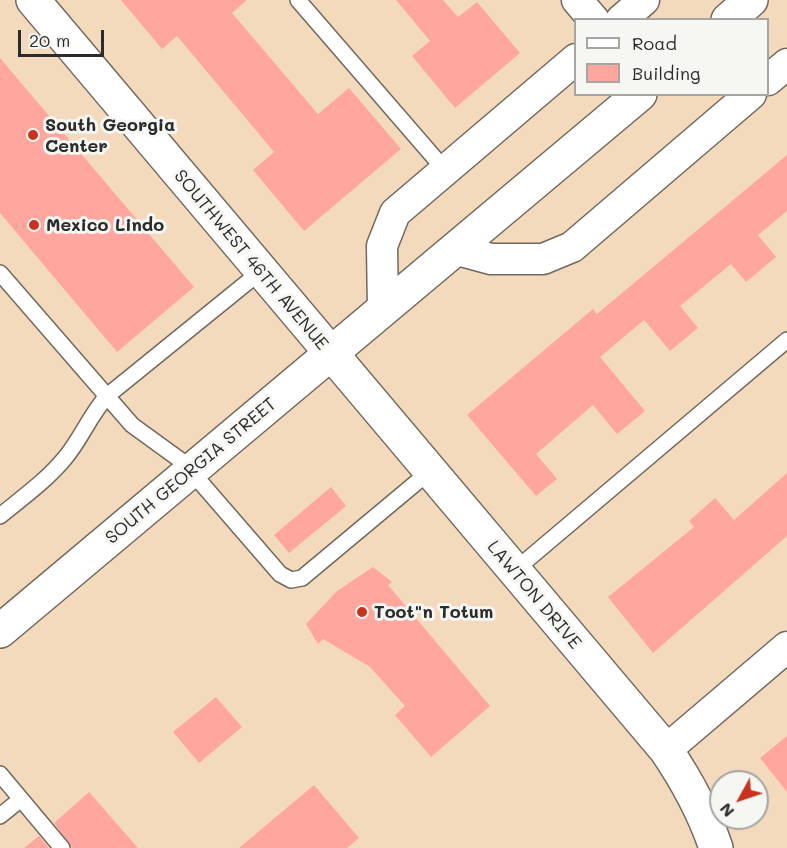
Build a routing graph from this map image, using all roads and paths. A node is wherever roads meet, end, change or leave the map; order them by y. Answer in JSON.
{"nodes":[{"id":1,"x":33,"y":0,"type":"edge"},
{"id":2,"x":298,"y":0,"type":"edge"},
{"id":3,"x":578,"y":0,"type":"edge"},
{"id":4,"x":644,"y":0,"type":"edge"},
{"id":5,"x":592,"y":18,"type":"edge"},
{"id":6,"x":623,"y":18,"type":"edge"},
{"id":7,"x":574,"y":61,"type":"edge"},
{"id":8,"x":787,"y":64,"type":"edge"},
{"id":9,"x":769,"y":80,"type":"edge"},
{"id":10,"x":638,"y":96,"type":"edge"},
{"id":11,"x":749,"y":96,"type":"edge"},
{"id":12,"x":445,"y":170,"type":"junction"},
{"id":13,"x":458,"y":250,"type":"junction"},
{"id":14,"x":260,"y":272,"type":"junction"},
{"id":15,"x":0,"y":273,"type":"edge"},
{"id":16,"x":383,"y":311,"type":"junction"},
{"id":17,"x":787,"y":340,"type":"edge"},
{"id":18,"x":330,"y":355,"type":"junction"},
{"id":19,"x":107,"y":396,"type":"junction"},
{"id":20,"x":191,"y":471,"type":"junction"},
{"id":21,"x":429,"y":472,"type":"junction"},
{"id":22,"x":0,"y":516,"type":"edge"},
{"id":23,"x":514,"y":571,"type":"junction"},
{"id":24,"x":0,"y":631,"type":"edge"},
{"id":25,"x":787,"y":647,"type":"edge"},
{"id":26,"x":666,"y":750,"type":"junction"},
{"id":27,"x":0,"y":774,"type":"edge"},
{"id":28,"x":21,"y":799,"type":"junction"},
{"id":29,"x":0,"y":816,"type":"edge"},
{"id":30,"x":62,"y":848,"type":"edge"},
{"id":31,"x":716,"y":848,"type":"edge"}],
"edges":[{"from":1,"to":14,"type":"street","name":"SOUTHWEST 46TH AVENUE"},
{"from":2,"to":12,"type":"lane"},
{"from":3,"to":5,"type":"street"},
{"from":4,"to":6,"type":"street"},
{"from":7,"to":12,"type":"street"},
{"from":8,"to":9,"type":"street"},
{"from":10,"to":13,"type":"street","name":"SOUTH GEORGIA STREET"},
{"from":11,"to":13,"type":"street"},
{"from":12,"to":16,"type":"street"},
{"from":13,"to":16,"type":"street","name":"SOUTH GEORGIA STREET"},
{"from":14,"to":18,"type":"street","name":"SOUTHWEST 46TH AVENUE"},
{"from":14,"to":19,"type":"lane"},
{"from":15,"to":19,"type":"lane"},
{"from":16,"to":18,"type":"street","name":"SOUTH GEORGIA STREET"},
{"from":17,"to":23,"type":"lane"},
{"from":18,"to":20,"type":"street","name":"SOUTH GEORGIA STREET"},
{"from":18,"to":21,"type":"street","name":"LAWTON DRIVE"},
{"from":19,"to":20,"type":"lane"},
{"from":19,"to":22,"type":"lane"},
{"from":20,"to":21,"type":"lane"},
{"from":20,"to":24,"type":"street","name":"SOUTH GEORGIA STREET"},
{"from":21,"to":23,"type":"street","name":"LAWTON DRIVE"},
{"from":23,"to":26,"type":"street","name":"LAWTON DRIVE"},
{"from":25,"to":26,"type":"street"},
{"from":26,"to":31,"type":"street","name":"LAWTON DRIVE"},
{"from":27,"to":28,"type":"lane"},
{"from":28,"to":29,"type":"lane"},
{"from":28,"to":30,"type":"lane"}]}
